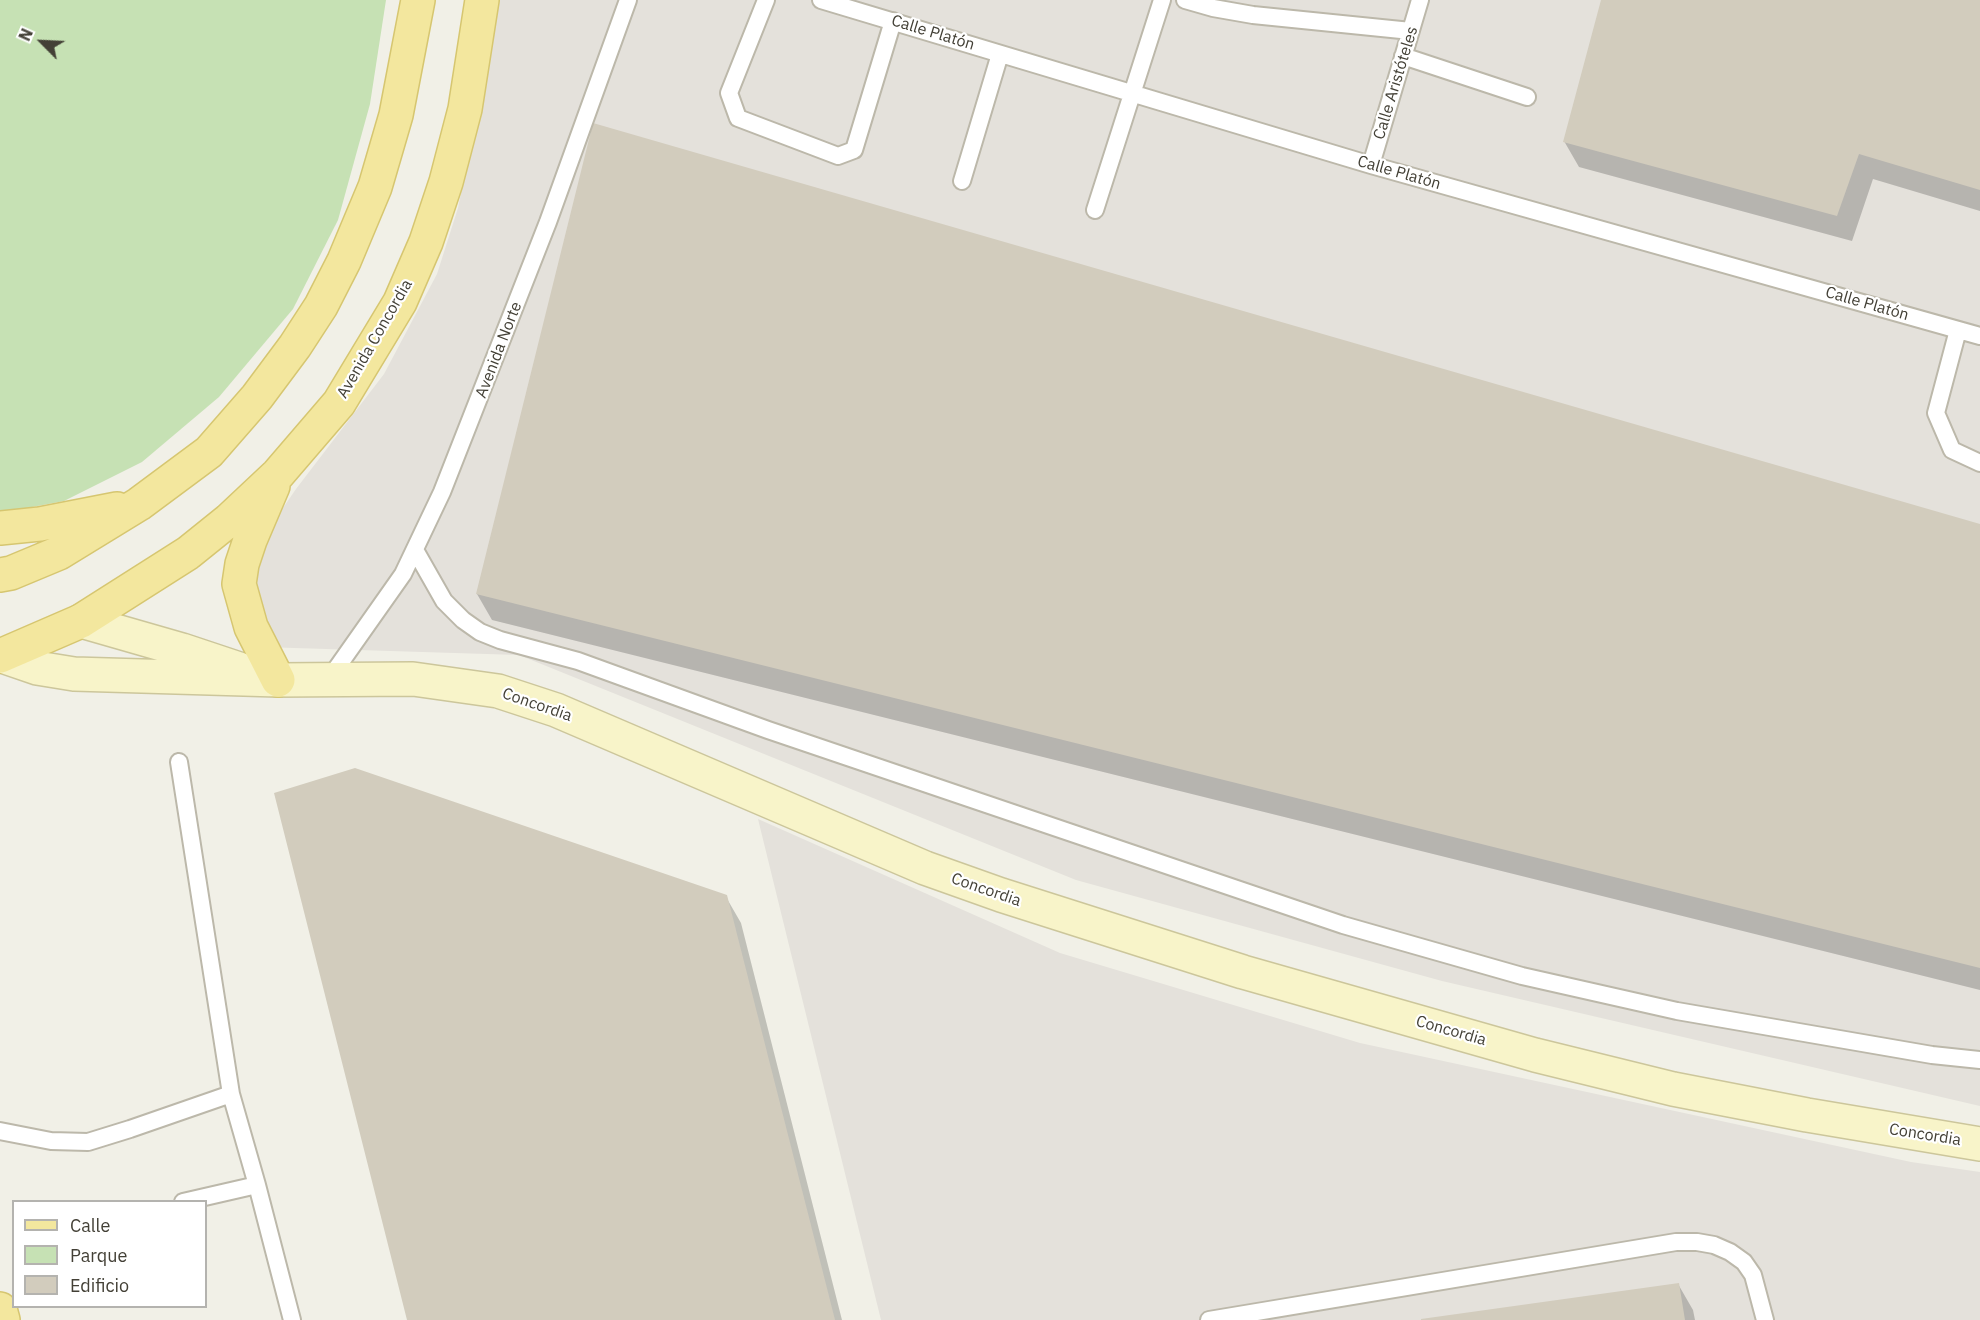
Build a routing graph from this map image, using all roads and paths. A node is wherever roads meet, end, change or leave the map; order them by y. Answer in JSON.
{"nodes":[{"id":1,"x":418,"y":0,"type":"edge"},
{"id":2,"x":482,"y":0,"type":"edge"},
{"id":3,"x":628,"y":0,"type":"edge"},
{"id":4,"x":766,"y":0,"type":"edge"},
{"id":5,"x":821,"y":0,"type":"edge"},
{"id":6,"x":1162,"y":0,"type":"edge"},
{"id":7,"x":1185,"y":0,"type":"edge"},
{"id":8,"x":1420,"y":0,"type":"edge"},
{"id":9,"x":893,"y":21,"type":"junction"},
{"id":10,"x":1411,"y":31,"type":"junction"},
{"id":11,"x":1000,"y":54,"type":"junction"},
{"id":12,"x":1403,"y":56,"type":"junction"},
{"id":13,"x":1131,"y":93,"type":"junction"},
{"id":14,"x":1527,"y":97,"type":"dead end"},
{"id":15,"x":1371,"y":165,"type":"junction"},
{"id":16,"x":962,"y":181,"type":"dead end"},
{"id":17,"x":1095,"y":210,"type":"dead end"},
{"id":18,"x":1958,"y":330,"type":"junction"},
{"id":19,"x":1980,"y":336,"type":"edge"},
{"id":20,"x":1980,"y":463,"type":"edge"},
{"id":21,"x":278,"y":474,"type":"junction"},
{"id":22,"x":139,"y":504,"type":"junction"},
{"id":23,"x":0,"y":528,"type":"edge"},
{"id":24,"x":415,"y":550,"type":"junction"},
{"id":25,"x":0,"y":575,"type":"edge"},
{"id":26,"x":81,"y":621,"type":"junction"},
{"id":27,"x":1,"y":656,"type":"edge"},
{"id":28,"x":329,"y":679,"type":"junction"},
{"id":29,"x":272,"y":680,"type":"junction"},
{"id":30,"x":179,"y":762,"type":"dead end"},
{"id":31,"x":1980,"y":1060,"type":"edge"},
{"id":32,"x":231,"y":1094,"type":"junction"},
{"id":33,"x":0,"y":1131,"type":"edge"},
{"id":34,"x":1980,"y":1144,"type":"edge"},
{"id":35,"x":257,"y":1185,"type":"junction"},
{"id":36,"x":192,"y":1200,"type":"edge"},
{"id":37,"x":12,"y":1298,"type":"edge"},
{"id":38,"x":0,"y":1308,"type":"edge"},
{"id":39,"x":3,"y":1320,"type":"edge"},
{"id":40,"x":292,"y":1320,"type":"edge"},
{"id":41,"x":1209,"y":1320,"type":"edge"},
{"id":42,"x":1765,"y":1320,"type":"edge"}],
"edges":[{"from":1,"to":22,"type":"main road"},
{"from":2,"to":21,"type":"main road","name":"Avenida Concordia"},
{"from":3,"to":24,"type":"lane","name":"Avenida Norte"},
{"from":4,"to":9,"type":"lane"},
{"from":5,"to":9,"type":"lane","name":"Calle Platón"},
{"from":6,"to":13,"type":"lane"},
{"from":7,"to":10,"type":"lane"},
{"from":8,"to":10,"type":"lane","name":"Calle Aristóteles"},
{"from":9,"to":11,"type":"lane","name":"Calle Platón"},
{"from":10,"to":12,"type":"lane","name":"Calle Aristóteles"},
{"from":11,"to":13,"type":"lane","name":"Calle Platón"},
{"from":11,"to":16,"type":"lane"},
{"from":12,"to":14,"type":"lane"},
{"from":12,"to":15,"type":"lane","name":"Calle Aristóteles"},
{"from":13,"to":15,"type":"lane","name":"Calle Platón"},
{"from":13,"to":17,"type":"lane"},
{"from":15,"to":18,"type":"lane","name":"Calle Platón"},
{"from":18,"to":19,"type":"lane","name":"Calle Platón"},
{"from":18,"to":20,"type":"lane"},
{"from":21,"to":26,"type":"main road","name":"Avenida Concordia"},
{"from":21,"to":29,"type":"main road"},
{"from":22,"to":23,"type":"main road"},
{"from":22,"to":25,"type":"main road"},
{"from":24,"to":28,"type":"lane","name":"Avenida Norte"},
{"from":24,"to":31,"type":"lane"},
{"from":26,"to":27,"type":"main road","name":"Avenida Concordia"},
{"from":26,"to":29,"type":"street"},
{"from":27,"to":29,"type":"street","name":"Concordia"},
{"from":28,"to":29,"type":"street","name":"Concordia"},
{"from":28,"to":34,"type":"street","name":"Concordia"},
{"from":30,"to":32,"type":"lane"},
{"from":32,"to":33,"type":"lane"},
{"from":32,"to":35,"type":"lane"},
{"from":35,"to":36,"type":"lane"},
{"from":35,"to":40,"type":"lane"},
{"from":37,"to":38,"type":"lane"},
{"from":38,"to":39,"type":"main road"},
{"from":41,"to":42,"type":"lane"}]}
